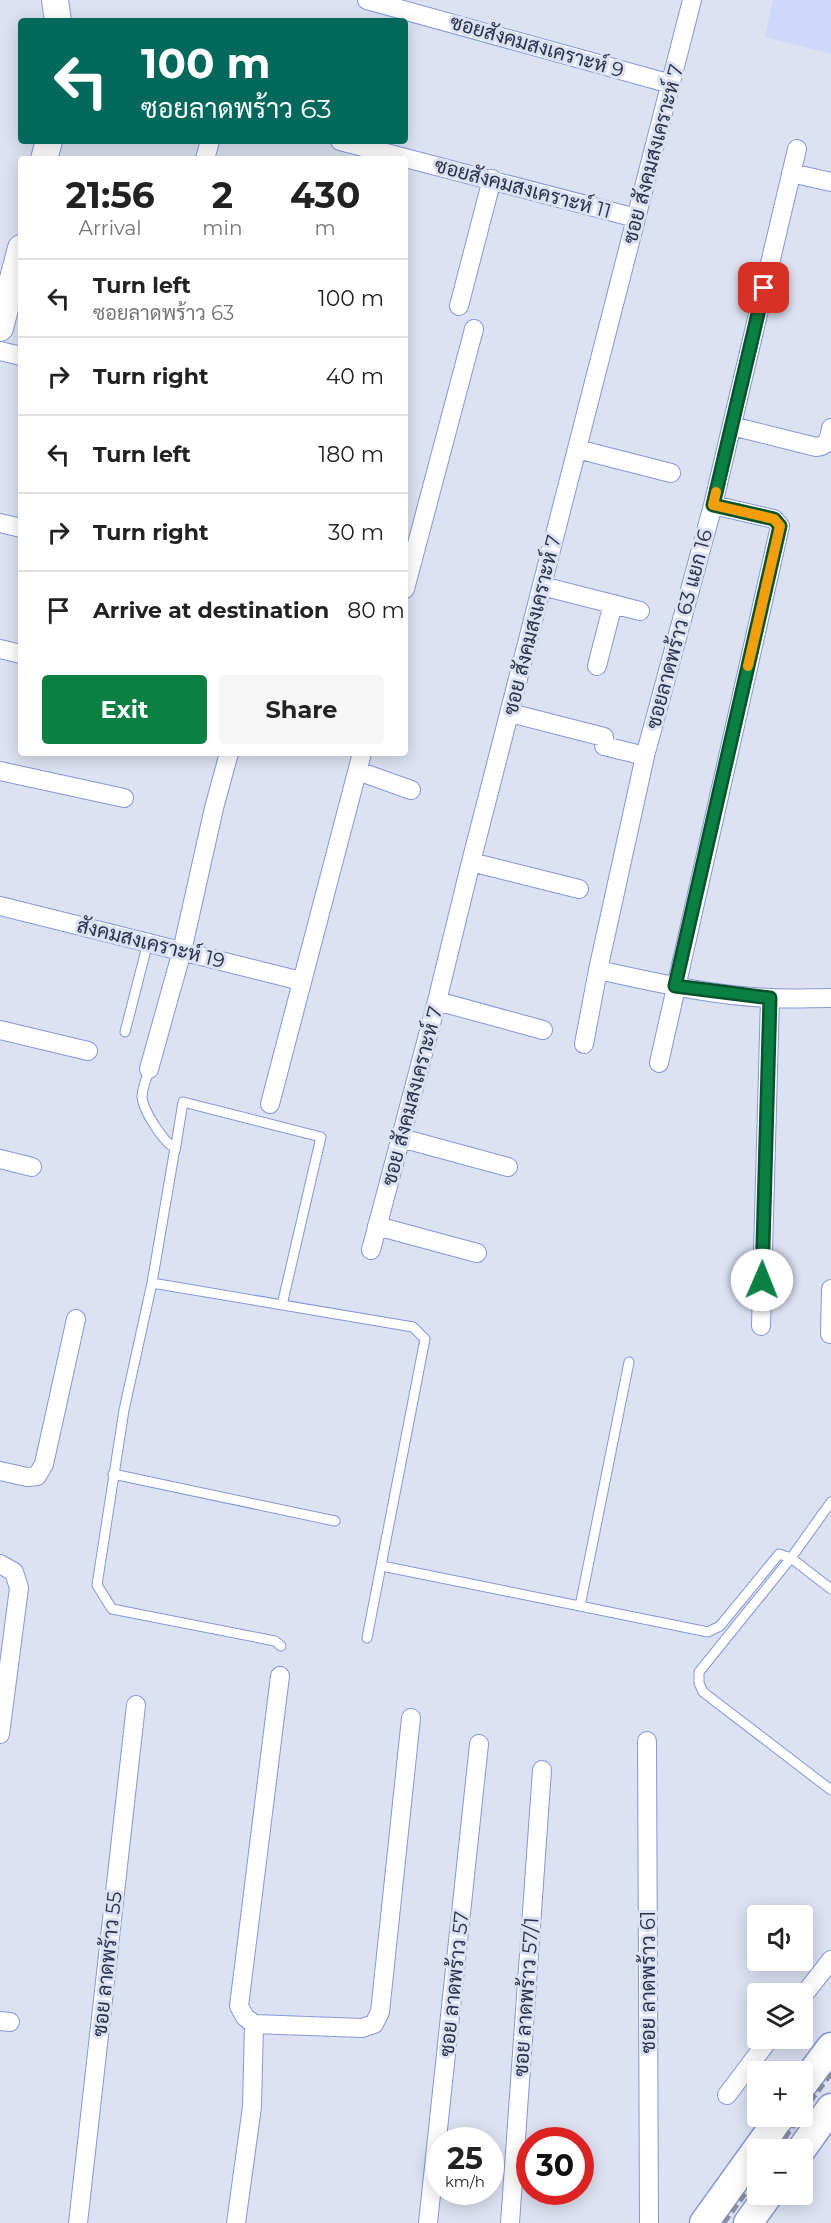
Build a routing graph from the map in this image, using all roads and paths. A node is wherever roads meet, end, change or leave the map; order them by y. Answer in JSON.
{"nodes":[{"id":1,"x":55,"y":0,"type":"edge"},
{"id":2,"x":367,"y":0,"type":"edge"},
{"id":3,"x":692,"y":0,"type":"edge"},
{"id":4,"x":58,"y":18,"type":"edge"},
{"id":5,"x":671,"y":84,"type":"junction"},
{"id":6,"x":348,"y":148,"type":"edge"},
{"id":7,"x":797,"y":149,"type":"dead end"},
{"id":8,"x":385,"y":156,"type":"edge"},
{"id":9,"x":408,"y":161,"type":"edge"},
{"id":10,"x":792,"y":174,"type":"junction"},
{"id":11,"x":492,"y":179,"type":"junction"},
{"id":12,"x":831,"y":182,"type":"edge"},
{"id":13,"x":636,"y":218,"type":"junction"},
{"id":14,"x":18,"y":259,"type":"edge"},
{"id":15,"x":459,"y":306,"type":"dead end"},
{"id":16,"x":0,"y":327,"type":"edge"},
{"id":17,"x":474,"y":329,"type":"dead end"},
{"id":18,"x":0,"y":351,"type":"edge"},
{"id":19,"x":18,"y":355,"type":"edge"},
{"id":20,"x":732,"y":426,"type":"junction"},
{"id":21,"x":831,"y":428,"type":"edge"},
{"id":22,"x":577,"y":449,"type":"junction"},
{"id":23,"x":671,"y":473,"type":"dead end"},
{"id":24,"x":713,"y":505,"type":"junction"},
{"id":25,"x":0,"y":523,"type":"edge"},
{"id":26,"x":18,"y":527,"type":"edge"},
{"id":27,"x":408,"y":578,"type":"edge"},
{"id":28,"x":542,"y":586,"type":"junction"},
{"id":29,"x":613,"y":604,"type":"junction"},
{"id":30,"x":640,"y":611,"type":"dead end"},
{"id":31,"x":0,"y":649,"type":"edge"},
{"id":32,"x":18,"y":653,"type":"edge"},
{"id":33,"x":597,"y":666,"type":"dead end"},
{"id":34,"x":510,"y":713,"type":"junction"},
{"id":35,"x":228,"y":756,"type":"edge"},
{"id":36,"x":361,"y":756,"type":"edge"},
{"id":37,"x":645,"y":756,"type":"junction"},
{"id":38,"x":0,"y":771,"type":"edge"},
{"id":39,"x":358,"y":771,"type":"junction"},
{"id":40,"x":411,"y":790,"type":"dead end"},
{"id":41,"x":124,"y":798,"type":"dead end"},
{"id":42,"x":471,"y":862,"type":"junction"},
{"id":43,"x":579,"y":888,"type":"dead end"},
{"id":44,"x":0,"y":906,"type":"edge"},
{"id":45,"x":148,"y":942,"type":"junction"},
{"id":46,"x":182,"y":951,"type":"junction"},
{"id":47,"x":598,"y":970,"type":"junction"},
{"id":48,"x":301,"y":981,"type":"junction"},
{"id":49,"x":675,"y":986,"type":"junction"},
{"id":50,"x":770,"y":998,"type":"junction"},
{"id":51,"x":831,"y":998,"type":"edge"},
{"id":52,"x":437,"y":1001,"type":"junction"},
{"id":53,"x":543,"y":1029,"type":"dead end"},
{"id":54,"x":0,"y":1030,"type":"edge"},
{"id":55,"x":124,"y":1032,"type":"dead end"},
{"id":56,"x":584,"y":1044,"type":"dead end"},
{"id":57,"x":88,"y":1051,"type":"dead end"},
{"id":58,"x":659,"y":1062,"type":"dead end"},
{"id":59,"x":149,"y":1069,"type":"joint"},
{"id":60,"x":270,"y":1104,"type":"dead end"},
{"id":61,"x":401,"y":1138,"type":"junction"},
{"id":62,"x":175,"y":1151,"type":"junction"},
{"id":63,"x":0,"y":1159,"type":"edge"},
{"id":64,"x":32,"y":1167,"type":"dead end"},
{"id":65,"x":508,"y":1167,"type":"dead end"},
{"id":66,"x":377,"y":1226,"type":"junction"},
{"id":67,"x":371,"y":1250,"type":"dead end"},
{"id":68,"x":477,"y":1253,"type":"dead end"},
{"id":69,"x":152,"y":1283,"type":"junction"},
{"id":70,"x":831,"y":1289,"type":"edge"},
{"id":71,"x":282,"y":1305,"type":"junction"},
{"id":72,"x":76,"y":1319,"type":"dead end"},
{"id":73,"x":761,"y":1326,"type":"dead end"},
{"id":74,"x":830,"y":1334,"type":"edge"},
{"id":75,"x":629,"y":1362,"type":"dead end"},
{"id":76,"x":0,"y":1471,"type":"edge"},
{"id":77,"x":113,"y":1474,"type":"junction"},
{"id":78,"x":831,"y":1502,"type":"edge"},
{"id":79,"x":335,"y":1521,"type":"dead end"},
{"id":80,"x":791,"y":1558,"type":"junction"},
{"id":81,"x":0,"y":1564,"type":"edge"},
{"id":82,"x":382,"y":1566,"type":"junction"},
{"id":83,"x":831,"y":1588,"type":"edge"},
{"id":84,"x":580,"y":1606,"type":"junction"},
{"id":85,"x":367,"y":1638,"type":"dead end"},
{"id":86,"x":281,"y":1646,"type":"dead end"},
{"id":87,"x":280,"y":1676,"type":"dead end"},
{"id":88,"x":136,"y":1704,"type":"dead end"},
{"id":89,"x":411,"y":1718,"type":"dead end"},
{"id":90,"x":0,"y":1734,"type":"edge"},
{"id":91,"x":647,"y":1741,"type":"dead end"},
{"id":92,"x":479,"y":1744,"type":"dead end"},
{"id":93,"x":542,"y":1770,"type":"dead end"},
{"id":94,"x":831,"y":1790,"type":"edge"},
{"id":95,"x":831,"y":1960,"type":"edge"},
{"id":96,"x":813,"y":1983,"type":"edge"},
{"id":97,"x":254,"y":2024,"type":"junction"},
{"id":98,"x":831,"y":2047,"type":"edge"},
{"id":99,"x":762,"y":2049,"type":"edge"},
{"id":100,"x":813,"y":2071,"type":"edge"},
{"id":101,"x":727,"y":2095,"type":"dead end"},
{"id":102,"x":831,"y":2108,"type":"edge"},
{"id":103,"x":773,"y":2127,"type":"edge"},
{"id":104,"x":809,"y":2139,"type":"edge"},
{"id":105,"x":761,"y":2205,"type":"edge"},
{"id":106,"x":78,"y":2223,"type":"edge"},
{"id":107,"x":236,"y":2223,"type":"edge"},
{"id":108,"x":428,"y":2223,"type":"edge"},
{"id":109,"x":510,"y":2223,"type":"edge"},
{"id":110,"x":649,"y":2223,"type":"edge"},
{"id":111,"x":704,"y":2223,"type":"edge"},
{"id":112,"x":748,"y":2223,"type":"edge"}],
"edges":[{"from":1,"to":4,"type":"main road"},
{"from":2,"to":5,"type":"street","name":"ซอยสังคมสงเคราะห์ 9"},
{"from":3,"to":5,"type":"street","name":"ซอย สังคมสงเคราะห์ 7"},
{"from":5,"to":13,"type":"street","name":"ซอย สังคมสงเคราะห์ 7"},
{"from":6,"to":8,"type":"street","name":"ซอยสังคมสงเคราะห์ 11"},
{"from":7,"to":10,"type":"street","name":"ซอยลาดพร้าว 63 แยก 16"},
{"from":9,"to":11,"type":"street","name":"ซอยสังคมสงเคราะห์ 11"},
{"from":10,"to":12,"type":"street"},
{"from":10,"to":20,"type":"street","name":"ซอยลาดพร้าว 63 แยก 16"},
{"from":11,"to":13,"type":"street","name":"ซอยสังคมสงเคราะห์ 11"},
{"from":11,"to":15,"type":"street"},
{"from":13,"to":22,"type":"street","name":"ซอย สังคมสงเคราะห์ 7"},
{"from":14,"to":16,"type":"main road"},
{"from":17,"to":27,"type":"street"},
{"from":18,"to":19,"type":"street"},
{"from":20,"to":21,"type":"street"},
{"from":20,"to":24,"type":"street","name":"ซอยลาดพร้าว 63 แยก 16"},
{"from":22,"to":23,"type":"street"},
{"from":22,"to":28,"type":"street","name":"ซอย สังคมสงเคราะห์ 7"},
{"from":24,"to":37,"type":"street","name":"ซอยลาดพร้าว 63 แยก 16"},
{"from":24,"to":49,"type":"street"},
{"from":25,"to":26,"type":"street"},
{"from":28,"to":29,"type":"street"},
{"from":28,"to":34,"type":"street","name":"ซอย สังคมสงเคราะห์ 7"},
{"from":29,"to":30,"type":"street"},
{"from":29,"to":33,"type":"street"},
{"from":31,"to":32,"type":"street"},
{"from":34,"to":37,"type":"street"},
{"from":34,"to":42,"type":"street","name":"ซอย สังคมสงเคราะห์ 7"},
{"from":35,"to":46,"type":"street"},
{"from":36,"to":39,"type":"street"},
{"from":37,"to":47,"type":"street","name":"ซอยลาดพร้าว 63 แยก 16"},
{"from":38,"to":41,"type":"street"},
{"from":39,"to":40,"type":"street"},
{"from":39,"to":48,"type":"street"},
{"from":42,"to":43,"type":"street"},
{"from":42,"to":52,"type":"street","name":"ซอย สังคมสงเคราะห์ 7"},
{"from":44,"to":45,"type":"street","name":"สังคมสงเคราะห์ 19"},
{"from":45,"to":46,"type":"street","name":"สังคมสงเคราะห์ 19"},
{"from":45,"to":55,"type":"lane"},
{"from":46,"to":48,"type":"street","name":"สังคมสงเคราะห์ 19"},
{"from":46,"to":59,"type":"street"},
{"from":47,"to":49,"type":"street"},
{"from":47,"to":56,"type":"street","name":"ซอยลาดพร้าว 63 แยก 16"},
{"from":48,"to":60,"type":"street"},
{"from":49,"to":50,"type":"street"},
{"from":49,"to":58,"type":"street"},
{"from":50,"to":51,"type":"street"},
{"from":50,"to":73,"type":"street"},
{"from":52,"to":53,"type":"street"},
{"from":52,"to":61,"type":"street","name":"ซอย สังคมสงเคราะห์ 7"},
{"from":54,"to":57,"type":"street"},
{"from":59,"to":62,"type":"lane"},
{"from":61,"to":65,"type":"street"},
{"from":61,"to":66,"type":"street","name":"ซอย สังคมสงเคราะห์ 7"},
{"from":62,"to":69,"type":"lane"},
{"from":62,"to":71,"type":"lane"},
{"from":63,"to":64,"type":"street"},
{"from":66,"to":67,"type":"street","name":"ซอย สังคมสงเคราะห์ 7"},
{"from":66,"to":68,"type":"street"},
{"from":69,"to":71,"type":"lane"},
{"from":69,"to":77,"type":"lane"},
{"from":70,"to":74,"type":"street"},
{"from":71,"to":82,"type":"lane"},
{"from":72,"to":76,"type":"street"},
{"from":75,"to":84,"type":"lane"},
{"from":77,"to":79,"type":"lane"},
{"from":77,"to":86,"type":"lane"},
{"from":78,"to":80,"type":"lane"},
{"from":80,"to":83,"type":"lane"},
{"from":80,"to":84,"type":"lane"},
{"from":80,"to":94,"type":"lane"},
{"from":81,"to":90,"type":"street"},
{"from":82,"to":84,"type":"lane"},
{"from":82,"to":85,"type":"lane"},
{"from":87,"to":97,"type":"street"},
{"from":88,"to":106,"type":"street","name":"ซอย ลาดพร้าว 55"},
{"from":89,"to":97,"type":"street"},
{"from":91,"to":110,"type":"street","name":"ซอย ลาดพร้าว 61"},
{"from":92,"to":108,"type":"street","name":"ซอย ลาดพร้าว 57"},
{"from":93,"to":109,"type":"street","name":"ซอย ลาดพร้าว 57/1"},
{"from":95,"to":96,"type":"street"},
{"from":97,"to":107,"type":"street"},
{"from":98,"to":100,"type":"main road"},
{"from":99,"to":101,"type":"street"},
{"from":102,"to":104,"type":"main road"},
{"from":103,"to":111,"type":"main road"},
{"from":105,"to":112,"type":"main road"}]}
